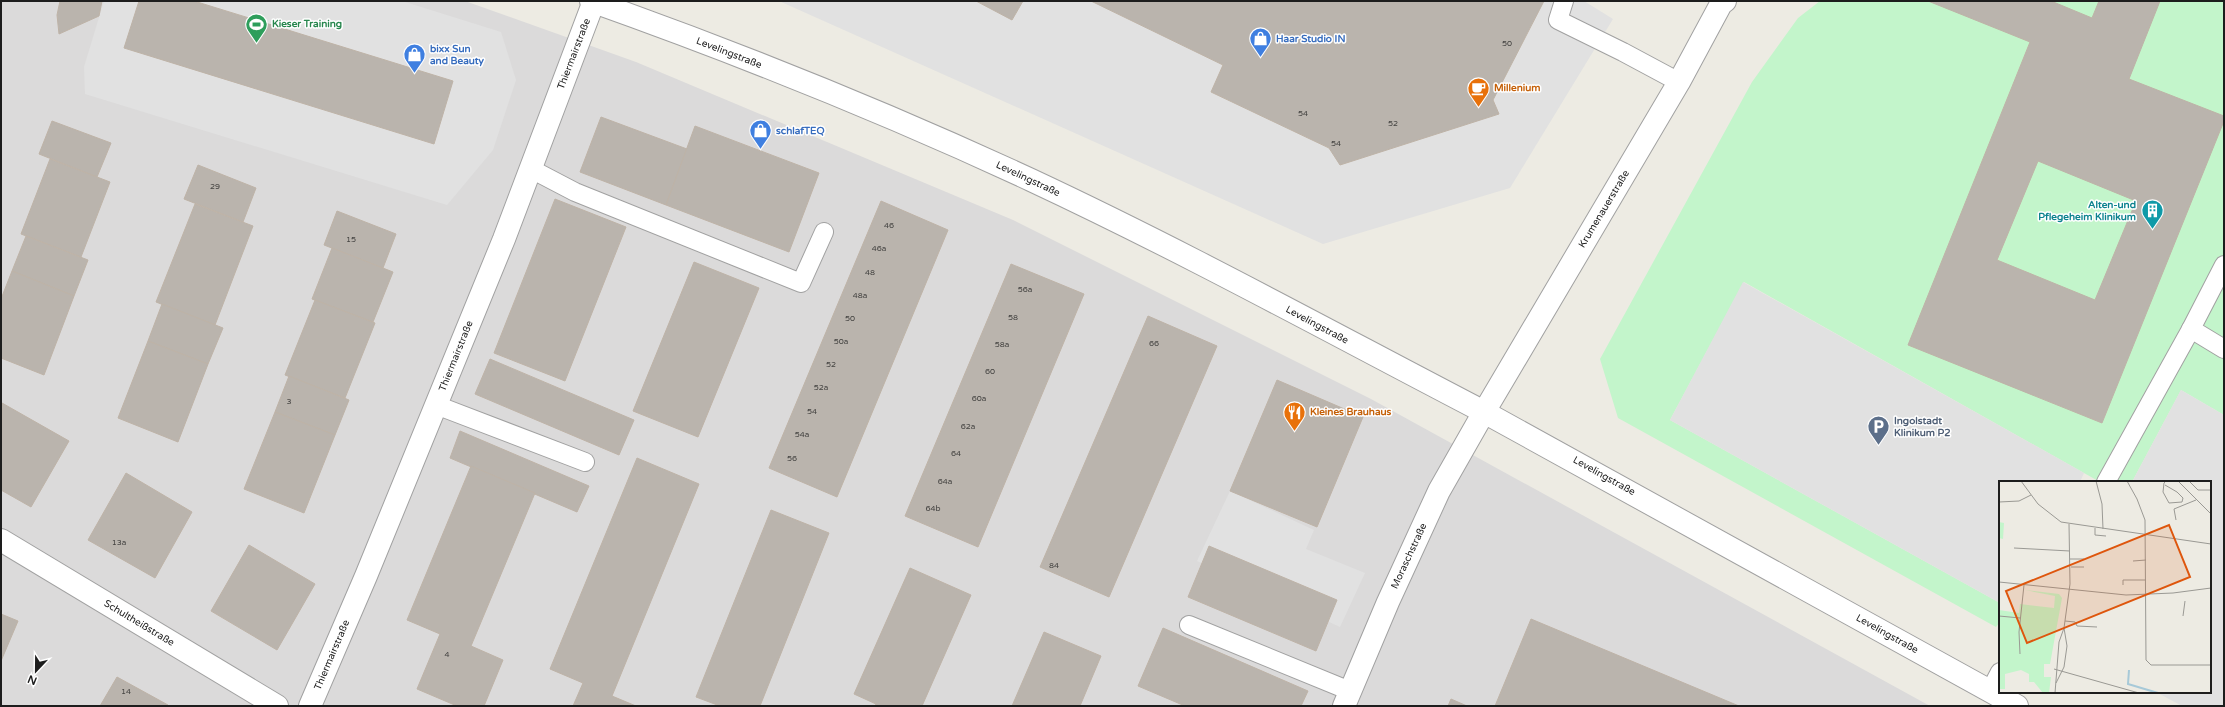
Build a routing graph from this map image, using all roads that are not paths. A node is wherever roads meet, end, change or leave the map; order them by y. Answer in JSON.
{"nodes":[{"id":1,"x":593,"y":1,"type":"edge"},
{"id":2,"x":1564,"y":1,"type":"edge"},
{"id":3,"x":1722,"y":2,"type":"edge"},
{"id":4,"x":1679,"y":82,"type":"junction"},
{"id":5,"x":531,"y":170,"type":"junction"},
{"id":6,"x":824,"y":232,"type":"dead end"},
{"id":7,"x":2224,"y":265,"type":"edge"},
{"id":8,"x":2191,"y":329,"type":"junction"},
{"id":9,"x":2224,"y":349,"type":"edge"},
{"id":10,"x":436,"y":405,"type":"junction"},
{"id":11,"x":1484,"y":412,"type":"junction"},
{"id":12,"x":585,"y":462,"type":"dead end"},
{"id":13,"x":2107,"y":481,"type":"edge"},
{"id":14,"x":1,"y":540,"type":"edge"},
{"id":15,"x":1189,"y":625,"type":"dead end"},
{"id":16,"x":1999,"y":674,"type":"edge"},
{"id":17,"x":1990,"y":690,"type":"junction"},
{"id":18,"x":1347,"y":698,"type":"edge"},
{"id":19,"x":277,"y":706,"type":"edge"},
{"id":20,"x":310,"y":706,"type":"edge"},
{"id":21,"x":2016,"y":706,"type":"edge"}],
"edges":[{"from":1,"to":5,"type":"street","name":"Thiermairstraße"},
{"from":1,"to":11,"type":"street","name":"Levelingstraße"},
{"from":2,"to":4,"type":"lane"},
{"from":3,"to":4,"type":"street","name":"Krumenauerstraße"},
{"from":4,"to":11,"type":"street","name":"Krumenauerstraße"},
{"from":5,"to":6,"type":"lane"},
{"from":5,"to":10,"type":"street","name":"Thiermairstraße"},
{"from":7,"to":8,"type":"lane"},
{"from":8,"to":9,"type":"lane"},
{"from":8,"to":13,"type":"lane"},
{"from":10,"to":12,"type":"lane"},
{"from":10,"to":20,"type":"street","name":"Thiermairstraße"},
{"from":11,"to":17,"type":"street","name":"Levelingstraße"},
{"from":11,"to":18,"type":"street","name":"Moraschstraße"},
{"from":14,"to":19,"type":"street","name":"Schultheißstraße"},
{"from":15,"to":18,"type":"lane"},
{"from":16,"to":17,"type":"lane"},
{"from":17,"to":21,"type":"street","name":"Levelingstraße"}]}
